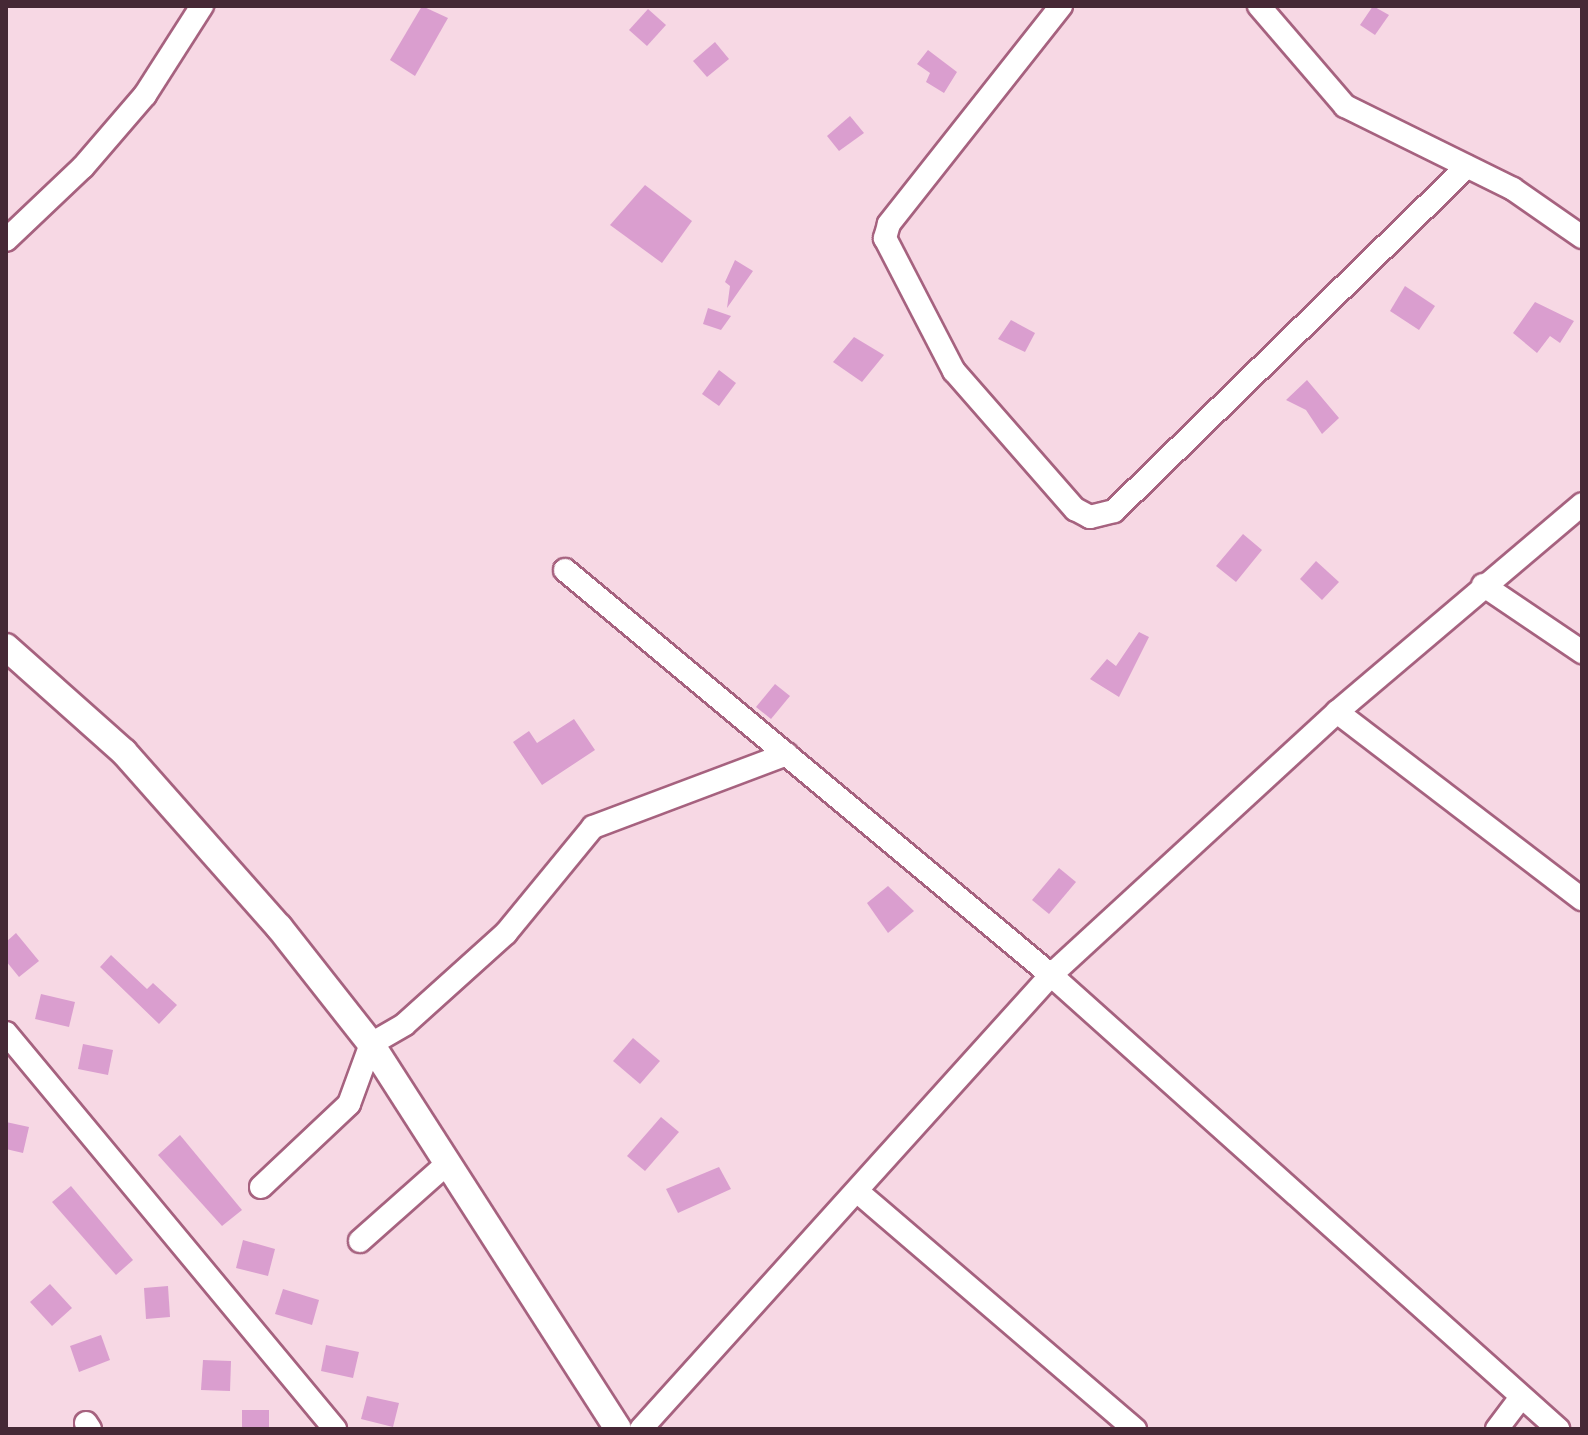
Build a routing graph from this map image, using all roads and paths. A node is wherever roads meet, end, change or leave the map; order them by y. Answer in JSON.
{"nodes":[{"id":1,"x":202,"y":6,"type":"edge"},
{"id":2,"x":1061,"y":6,"type":"edge"},
{"id":3,"x":1259,"y":6,"type":"edge"},
{"id":4,"x":1467,"y":167,"type":"junction"},
{"id":5,"x":1582,"y":237,"type":"edge"},
{"id":6,"x":6,"y":240,"type":"edge"},
{"id":7,"x":1582,"y":504,"type":"edge"},
{"id":8,"x":565,"y":570,"type":"dead end"},
{"id":9,"x":1483,"y":585,"type":"junction"},
{"id":10,"x":6,"y":647,"type":"edge"},
{"id":11,"x":1582,"y":652,"type":"edge"},
{"id":12,"x":1337,"y":712,"type":"junction"},
{"id":13,"x":787,"y":754,"type":"junction"},
{"id":14,"x":1582,"y":899,"type":"edge"},
{"id":15,"x":1051,"y":975,"type":"junction"},
{"id":16,"x":6,"y":1033,"type":"edge"},
{"id":17,"x":371,"y":1044,"type":"junction"},
{"id":18,"x":448,"y":1163,"type":"junction"},
{"id":19,"x":261,"y":1187,"type":"dead end"},
{"id":20,"x":858,"y":1192,"type":"junction"},
{"id":21,"x":360,"y":1241,"type":"dead end"},
{"id":22,"x":1521,"y":1397,"type":"junction"},
{"id":23,"x":335,"y":1429,"type":"edge"},
{"id":24,"x":618,"y":1429,"type":"edge"},
{"id":25,"x":641,"y":1429,"type":"edge"},
{"id":26,"x":1135,"y":1429,"type":"edge"},
{"id":27,"x":1497,"y":1429,"type":"edge"},
{"id":28,"x":1558,"y":1429,"type":"edge"}],
"edges":[{"from":1,"to":6,"type":"street"},
{"from":2,"to":4,"type":"street"},
{"from":3,"to":4,"type":"street"},
{"from":4,"to":5,"type":"street"},
{"from":7,"to":9,"type":"street"},
{"from":8,"to":13,"type":"street"},
{"from":9,"to":11,"type":"street"},
{"from":9,"to":12,"type":"street"},
{"from":10,"to":17,"type":"main road"},
{"from":12,"to":14,"type":"street"},
{"from":12,"to":15,"type":"street"},
{"from":13,"to":15,"type":"street"},
{"from":13,"to":17,"type":"street"},
{"from":15,"to":20,"type":"street"},
{"from":15,"to":22,"type":"street"},
{"from":16,"to":23,"type":"street"},
{"from":17,"to":18,"type":"main road"},
{"from":17,"to":19,"type":"street"},
{"from":18,"to":21,"type":"street"},
{"from":18,"to":24,"type":"main road"},
{"from":20,"to":25,"type":"street"},
{"from":20,"to":26,"type":"street"},
{"from":22,"to":27,"type":"street"},
{"from":22,"to":28,"type":"street"}]}
